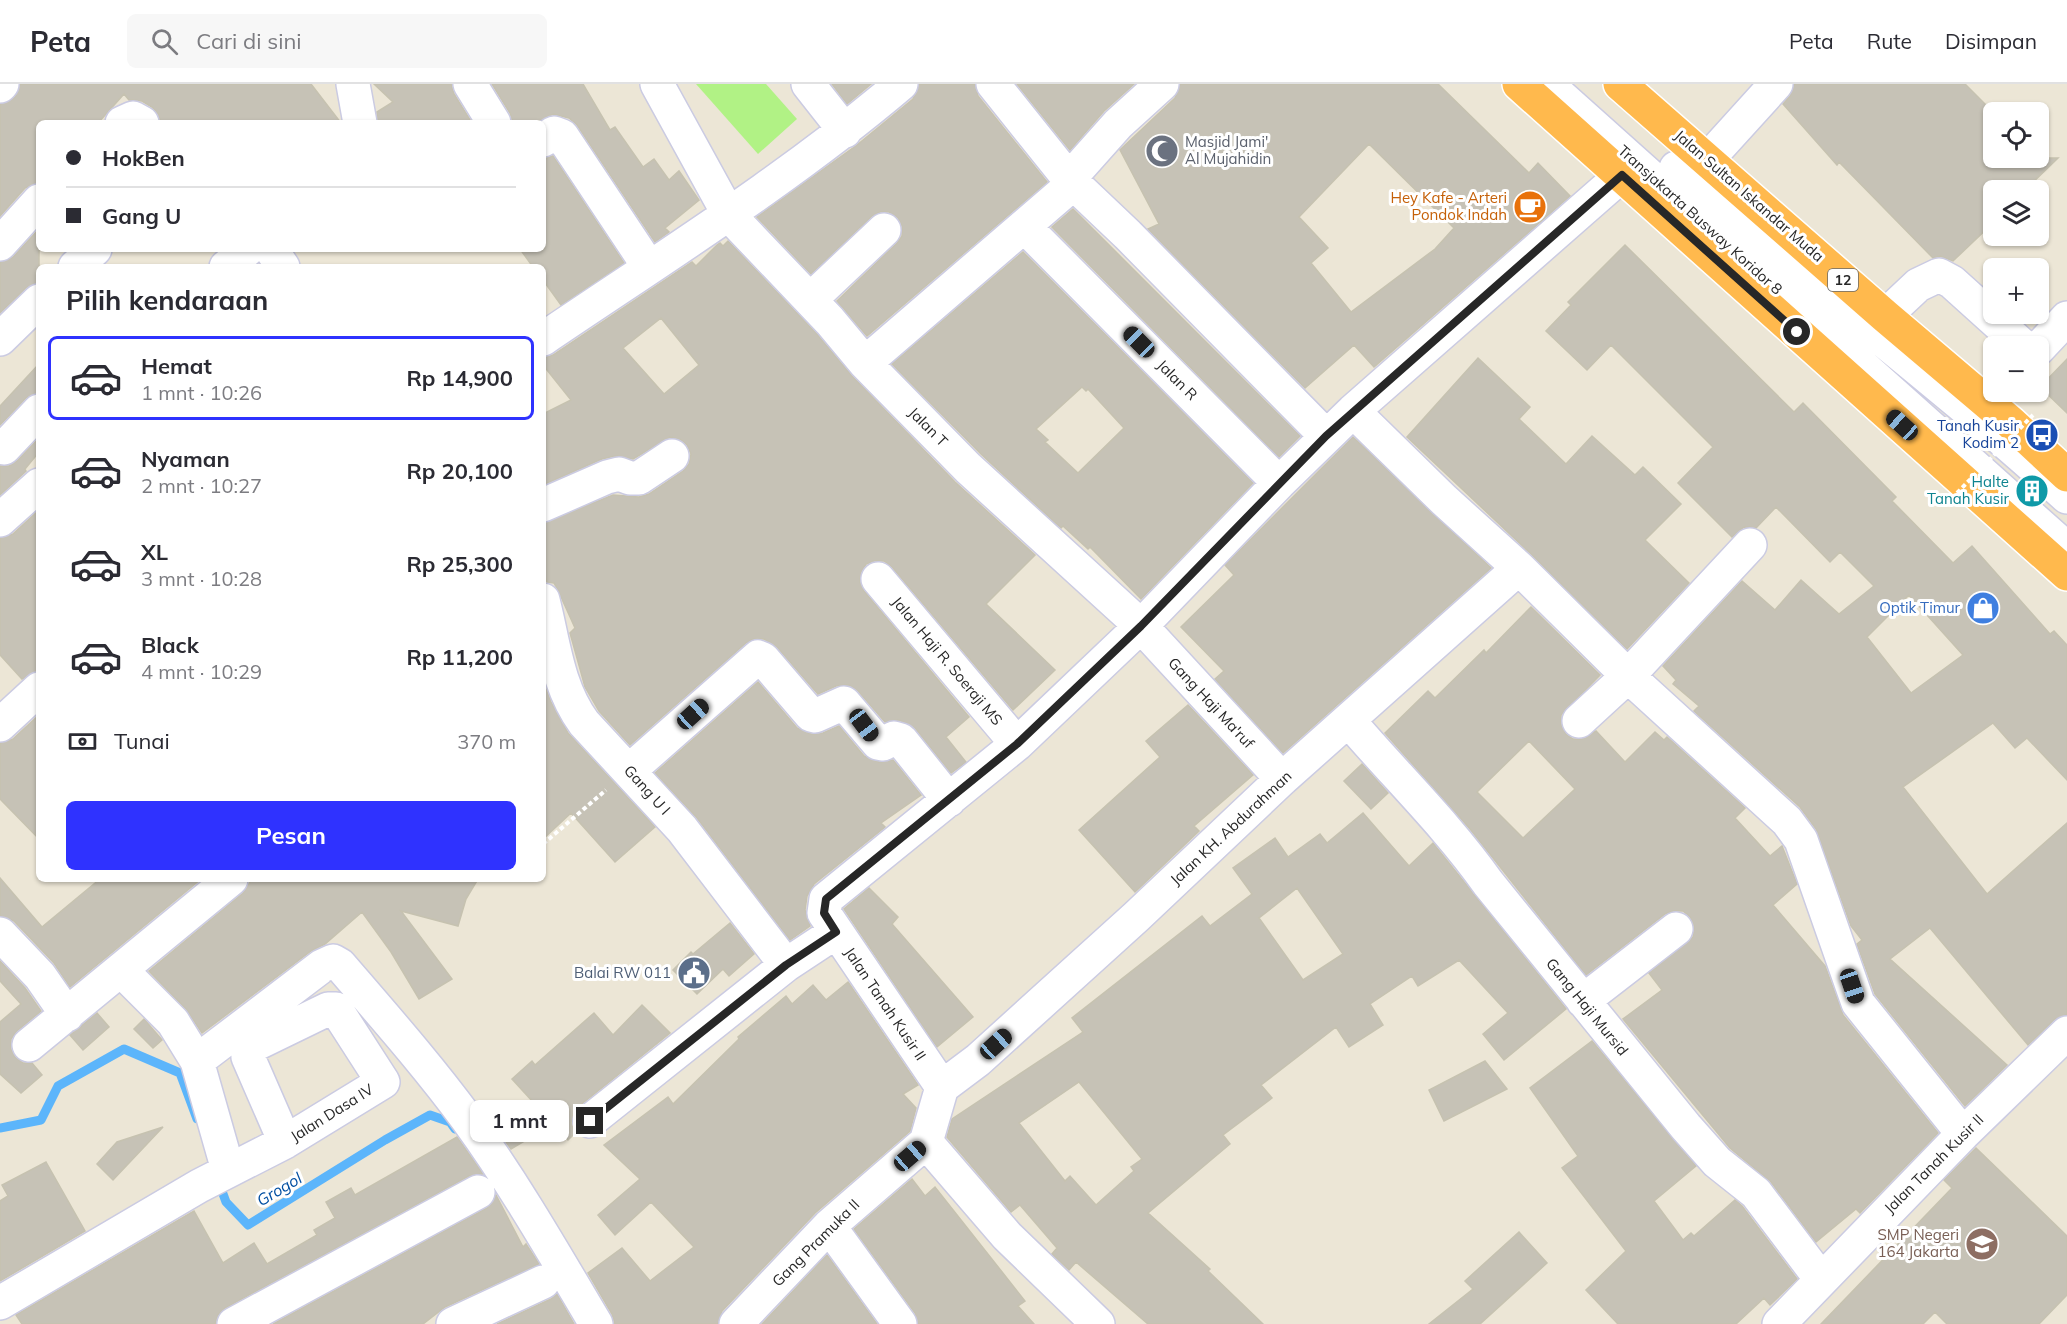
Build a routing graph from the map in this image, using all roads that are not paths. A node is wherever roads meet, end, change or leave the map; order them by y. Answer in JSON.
{"nodes":[{"id":1,"x":353,"y":84,"type":"edge"},
{"id":2,"x":470,"y":84,"type":"edge"},
{"id":3,"x":657,"y":84,"type":"edge"},
{"id":4,"x":808,"y":84,"type":"edge"},
{"id":5,"x":901,"y":84,"type":"edge"},
{"id":6,"x":993,"y":84,"type":"edge"},
{"id":7,"x":1162,"y":84,"type":"edge"},
{"id":8,"x":1519,"y":84,"type":"edge"},
{"id":9,"x":1547,"y":84,"type":"edge"},
{"id":10,"x":1581,"y":84,"type":"edge"},
{"id":11,"x":1620,"y":84,"type":"edge"},
{"id":12,"x":1776,"y":84,"type":"edge"},
{"id":13,"x":359,"y":120,"type":"edge"},
{"id":14,"x":492,"y":120,"type":"edge"},
{"id":15,"x":845,"y":131,"type":"junction"},
{"id":16,"x":546,"y":138,"type":"edge"},
{"id":17,"x":1708,"y":159,"type":"junction"},
{"id":18,"x":1622,"y":175,"type":"junction"},
{"id":19,"x":1072,"y":181,"type":"junction"},
{"id":20,"x":36,"y":204,"type":"edge"},
{"id":21,"x":729,"y":215,"type":"junction"},
{"id":22,"x":1024,"y":226,"type":"junction"},
{"id":23,"x":884,"y":230,"type":"dead end"},
{"id":24,"x":0,"y":244,"type":"edge"},
{"id":25,"x":91,"y":252,"type":"edge"},
{"id":26,"x":244,"y":252,"type":"edge"},
{"id":27,"x":78,"y":264,"type":"edge"},
{"id":28,"x":230,"y":264,"type":"edge"},
{"id":29,"x":649,"y":267,"type":"junction"},
{"id":30,"x":810,"y":300,"type":"junction"},
{"id":31,"x":36,"y":304,"type":"edge"},
{"id":32,"x":1885,"y":316,"type":"junction"},
{"id":33,"x":2067,"y":318,"type":"edge"},
{"id":34,"x":2012,"y":336,"type":"edge"},
{"id":35,"x":546,"y":337,"type":"edge"},
{"id":36,"x":2049,"y":337,"type":"edge"},
{"id":37,"x":0,"y":339,"type":"edge"},
{"id":38,"x":865,"y":363,"type":"junction"},
{"id":39,"x":1983,"y":390,"type":"edge"},
{"id":40,"x":1998,"y":402,"type":"edge"},
{"id":41,"x":1353,"y":411,"type":"junction"},
{"id":42,"x":36,"y":414,"type":"edge"},
{"id":43,"x":1326,"y":436,"type":"junction"},
{"id":44,"x":2,"y":448,"type":"edge"},
{"id":45,"x":672,"y":456,"type":"dead end"},
{"id":46,"x":36,"y":472,"type":"edge"},
{"id":47,"x":2067,"y":475,"type":"edge"},
{"id":48,"x":1279,"y":483,"type":"junction"},
{"id":49,"x":36,"y":488,"type":"edge"},
{"id":50,"x":2067,"y":497,"type":"edge"},
{"id":51,"x":546,"y":504,"type":"edge"},
{"id":52,"x":0,"y":520,"type":"edge"},
{"id":53,"x":1750,"y":545,"type":"dead end"},
{"id":54,"x":2067,"y":549,"type":"edge"},
{"id":55,"x":1519,"y":568,"type":"junction"},
{"id":56,"x":2067,"y":574,"type":"edge"},
{"id":57,"x":878,"y":579,"type":"dead end"},
{"id":58,"x":546,"y":613,"type":"edge"},
{"id":59,"x":1141,"y":626,"type":"junction"},
{"id":60,"x":1628,"y":676,"type":"junction"},
{"id":61,"x":36,"y":692,"type":"edge"},
{"id":62,"x":1349,"y":721,"type":"junction"},
{"id":63,"x":1579,"y":722,"type":"dead end"},
{"id":64,"x":0,"y":725,"type":"edge"},
{"id":65,"x":1017,"y":744,"type":"junction"},
{"id":66,"x":630,"y":771,"type":"junction"},
{"id":67,"x":1282,"y":779,"type":"junction"},
{"id":68,"x":949,"y":800,"type":"junction"},
{"id":69,"x":227,"y":882,"type":"edge"},
{"id":70,"x":1676,"y":929,"type":"dead end"},
{"id":71,"x":836,"y":932,"type":"junction"},
{"id":72,"x":0,"y":934,"type":"edge"},
{"id":73,"x":786,"y":965,"type":"junction"},
{"id":74,"x":121,"y":970,"type":"junction"},
{"id":75,"x":1583,"y":1001,"type":"junction"},
{"id":76,"x":67,"y":1015,"type":"junction"},
{"id":77,"x":2067,"y":1033,"type":"edge"},
{"id":78,"x":29,"y":1046,"type":"dead end"},
{"id":79,"x":196,"y":1061,"type":"junction"},
{"id":80,"x":942,"y":1087,"type":"junction"},
{"id":81,"x":590,"y":1121,"type":"dead end"},
{"id":82,"x":1963,"y":1134,"type":"junction"},
{"id":83,"x":285,"y":1142,"type":"dead end"},
{"id":84,"x":926,"y":1142,"type":"junction"},
{"id":85,"x":217,"y":1176,"type":"junction"},
{"id":86,"x":478,"y":1192,"type":"dead end"},
{"id":87,"x":829,"y":1226,"type":"junction"},
{"id":88,"x":1820,"y":1278,"type":"junction"},
{"id":89,"x":543,"y":1282,"type":"dead end"},
{"id":90,"x":0,"y":1303,"type":"edge"},
{"id":91,"x":234,"y":1324,"type":"edge"},
{"id":92,"x":453,"y":1324,"type":"edge"},
{"id":93,"x":597,"y":1324,"type":"edge"},
{"id":94,"x":736,"y":1324,"type":"edge"},
{"id":95,"x":900,"y":1324,"type":"edge"},
{"id":96,"x":1098,"y":1324,"type":"edge"},
{"id":97,"x":1779,"y":1324,"type":"edge"}],
"edges":[{"from":1,"to":13,"type":"street"},
{"from":2,"to":14,"type":"street"},
{"from":3,"to":21,"type":"street","name":"Jalan T"},
{"from":4,"to":15,"type":"street"},
{"from":5,"to":15,"type":"street"},
{"from":6,"to":19,"type":"street"},
{"from":7,"to":19,"type":"street"},
{"from":8,"to":18,"type":"highway"},
{"from":9,"to":54,"type":"street","name":"Transjakarta Busway Koridor 8"},
{"from":10,"to":50,"type":"street","name":"Transjakarta Busway Koridor 8"},
{"from":11,"to":17,"type":"highway","name":"Jalan Sultan Iskandar Muda","number":"12"},
{"from":12,"to":17,"type":"street"},
{"from":15,"to":21,"type":"street"},
{"from":16,"to":29,"type":"street"},
{"from":17,"to":32,"type":"highway","name":"Jalan Sultan Iskandar Muda","number":"12"},
{"from":18,"to":41,"type":"street","name":"Jalan Tanah Kusir II"},
{"from":18,"to":56,"type":"highway"},
{"from":19,"to":22,"type":"street"},
{"from":19,"to":43,"type":"street"},
{"from":20,"to":24,"type":"street"},
{"from":21,"to":29,"type":"street"},
{"from":21,"to":30,"type":"street","name":"Jalan T"},
{"from":22,"to":38,"type":"street"},
{"from":22,"to":48,"type":"street","name":"Jalan R"},
{"from":23,"to":30,"type":"street"},
{"from":25,"to":27,"type":"street"},
{"from":26,"to":28,"type":"street"},
{"from":29,"to":35,"type":"street"},
{"from":30,"to":38,"type":"street","name":"Jalan T"},
{"from":31,"to":37,"type":"street"},
{"from":32,"to":34,"type":"street"},
{"from":32,"to":39,"type":"highway","name":"Jalan Sultan Iskandar Muda","number":"12"},
{"from":33,"to":36,"type":"street"},
{"from":38,"to":59,"type":"street","name":"Jalan T"},
{"from":40,"to":47,"type":"highway","name":"Jalan Sultan Iskandar Muda","number":"12"},
{"from":41,"to":43,"type":"street","name":"Jalan Tanah Kusir II"},
{"from":41,"to":55,"type":"street"},
{"from":42,"to":44,"type":"street"},
{"from":43,"to":48,"type":"street","name":"Jalan Tanah Kusir II"},
{"from":44,"to":46,"type":"street"},
{"from":45,"to":51,"type":"street"},
{"from":48,"to":59,"type":"street","name":"Jalan Tanah Kusir II"},
{"from":49,"to":52,"type":"street"},
{"from":53,"to":60,"type":"street"},
{"from":55,"to":60,"type":"street"},
{"from":55,"to":62,"type":"street","name":"Jalan KH. Abdurahman"},
{"from":57,"to":65,"type":"street","name":"Jalan Haji R. Soeraji MS"},
{"from":58,"to":66,"type":"street","name":"Gang U I"},
{"from":59,"to":65,"type":"street","name":"Jalan Tanah Kusir II"},
{"from":59,"to":67,"type":"street","name":"Gang Haji Ma'ruf"},
{"from":60,"to":63,"type":"street"},
{"from":60,"to":82,"type":"street"},
{"from":61,"to":64,"type":"street"},
{"from":62,"to":67,"type":"street","name":"Jalan KH. Abdurahman"},
{"from":62,"to":75,"type":"street","name":"Gang Haji Mursid"},
{"from":65,"to":68,"type":"street","name":"Jalan Tanah Kusir II"},
{"from":66,"to":68,"type":"street"},
{"from":66,"to":73,"type":"street","name":"Gang U I"},
{"from":67,"to":80,"type":"street","name":"Jalan KH. Abdurahman"},
{"from":68,"to":71,"type":"street","name":"Jalan Tanah Kusir II"},
{"from":69,"to":74,"type":"street"},
{"from":70,"to":75,"type":"street"},
{"from":71,"to":73,"type":"street"},
{"from":71,"to":80,"type":"street","name":"Jalan Tanah Kusir II"},
{"from":72,"to":76,"type":"street"},
{"from":73,"to":81,"type":"street"},
{"from":74,"to":76,"type":"street"},
{"from":74,"to":79,"type":"street"},
{"from":75,"to":88,"type":"street","name":"Gang Haji Mursid"},
{"from":76,"to":78,"type":"street"},
{"from":77,"to":82,"type":"street","name":"Jalan Tanah Kusir II"},
{"from":79,"to":85,"type":"street"},
{"from":79,"to":93,"type":"street"},
{"from":80,"to":84,"type":"street"},
{"from":82,"to":88,"type":"street","name":"Jalan Tanah Kusir II"},
{"from":83,"to":85,"type":"street","name":"Jalan Dasa IV"},
{"from":84,"to":87,"type":"street","name":"Gang Pramuka II"},
{"from":84,"to":96,"type":"street"},
{"from":85,"to":90,"type":"street","name":"Jalan Dasa IV"},
{"from":86,"to":91,"type":"street"},
{"from":87,"to":94,"type":"street","name":"Gang Pramuka II"},
{"from":87,"to":95,"type":"street"},
{"from":88,"to":97,"type":"street","name":"Jalan Tanah Kusir II"},
{"from":89,"to":92,"type":"street"}]}
